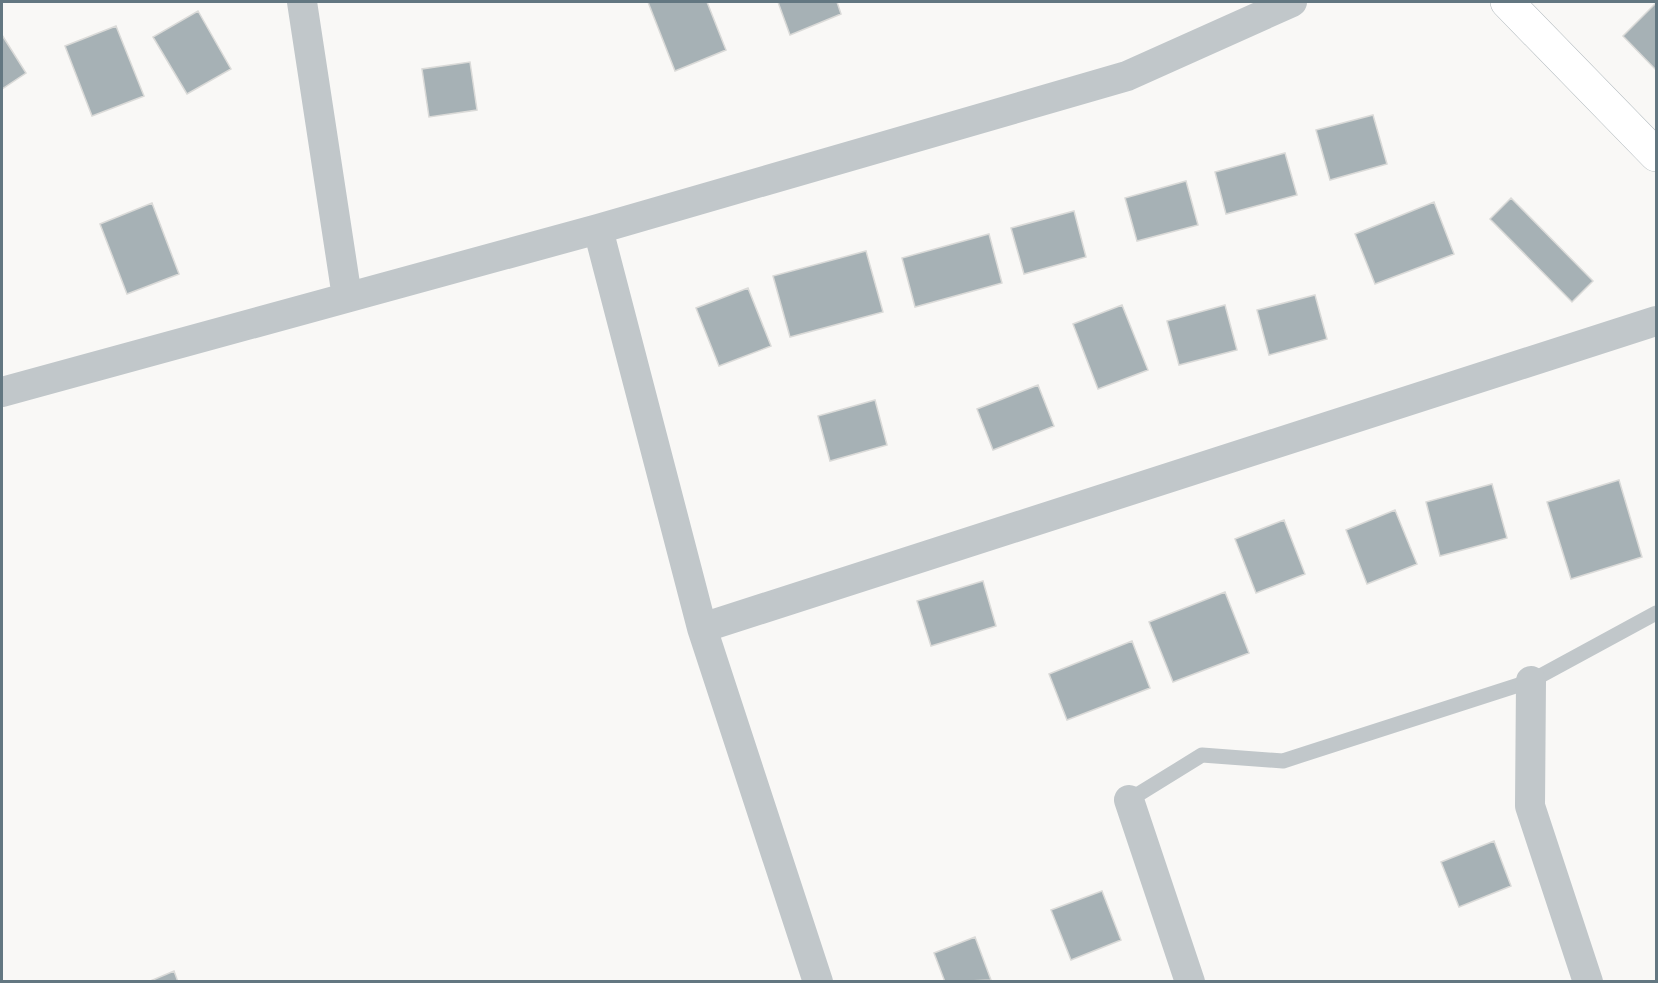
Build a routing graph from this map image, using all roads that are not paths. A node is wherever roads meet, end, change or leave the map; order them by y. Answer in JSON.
{"nodes":[{"id":1,"x":302,"y":2,"type":"edge"},
{"id":2,"x":1292,"y":2,"type":"edge"},
{"id":3,"x":1507,"y":2,"type":"edge"},
{"id":4,"x":1656,"y":155,"type":"edge"},
{"id":5,"x":598,"y":229,"type":"junction"},
{"id":6,"x":346,"y":297,"type":"junction"},
{"id":7,"x":1656,"y":321,"type":"edge"},
{"id":8,"x":2,"y":392,"type":"edge"},
{"id":9,"x":1656,"y":613,"type":"edge"},
{"id":10,"x":702,"y":628,"type":"junction"},
{"id":11,"x":1532,"y":681,"type":"junction"},
{"id":12,"x":1129,"y":800,"type":"joint"},
{"id":13,"x":818,"y":981,"type":"edge"},
{"id":14,"x":1190,"y":981,"type":"edge"},
{"id":15,"x":1588,"y":981,"type":"edge"}],
"edges":[{"from":1,"to":6,"type":"street"},
{"from":2,"to":5,"type":"street"},
{"from":3,"to":4,"type":"street"},
{"from":5,"to":6,"type":"street"},
{"from":5,"to":10,"type":"street"},
{"from":6,"to":8,"type":"street"},
{"from":7,"to":10,"type":"street"},
{"from":9,"to":11,"type":"lane"},
{"from":10,"to":13,"type":"street"},
{"from":11,"to":12,"type":"lane"},
{"from":11,"to":15,"type":"street"},
{"from":12,"to":14,"type":"street"}]}
